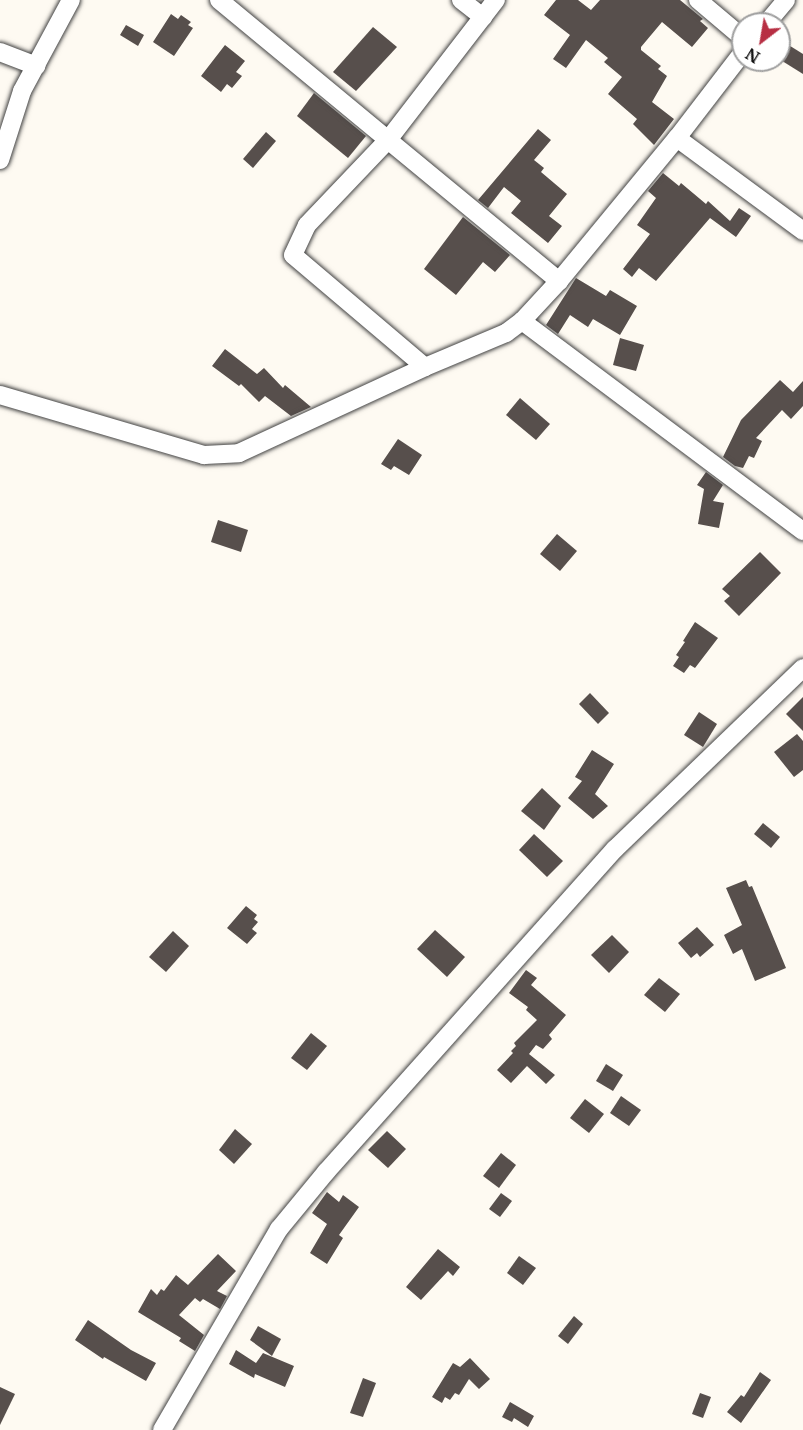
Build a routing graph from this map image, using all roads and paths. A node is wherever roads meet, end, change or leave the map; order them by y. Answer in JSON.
{"nodes":[{"id":1,"x":71,"y":0,"type":"edge"},
{"id":2,"x":219,"y":0,"type":"edge"},
{"id":3,"x":461,"y":0,"type":"edge"},
{"id":4,"x":496,"y":0,"type":"edge"},
{"id":5,"x":698,"y":0,"type":"edge"},
{"id":6,"x":786,"y":0,"type":"edge"},
{"id":7,"x":776,"y":12,"type":"edge"},
{"id":8,"x":483,"y":17,"type":"junction"},
{"id":9,"x":731,"y":28,"type":"edge"},
{"id":10,"x":0,"y":52,"type":"edge"},
{"id":11,"x":36,"y":66,"type":"junction"},
{"id":12,"x":731,"y":68,"type":"edge"},
{"id":13,"x":677,"y":138,"type":"junction"},
{"id":14,"x":388,"y":140,"type":"junction"},
{"id":15,"x":0,"y":159,"type":"edge"},
{"id":16,"x":803,"y":231,"type":"edge"},
{"id":17,"x":560,"y":280,"type":"junction"},
{"id":18,"x":522,"y":321,"type":"junction"},
{"id":19,"x":425,"y":367,"type":"junction"},
{"id":20,"x":0,"y":395,"type":"edge"},
{"id":21,"x":803,"y":531,"type":"edge"},
{"id":22,"x":803,"y":668,"type":"edge"},
{"id":23,"x":162,"y":1430,"type":"edge"}],
"edges":[{"from":1,"to":11,"type":"street"},
{"from":2,"to":14,"type":"street"},
{"from":3,"to":8,"type":"street"},
{"from":4,"to":8,"type":"street"},
{"from":5,"to":9,"type":"street"},
{"from":6,"to":7,"type":"street"},
{"from":8,"to":14,"type":"street"},
{"from":10,"to":11,"type":"street"},
{"from":11,"to":15,"type":"street"},
{"from":12,"to":13,"type":"street"},
{"from":13,"to":16,"type":"street"},
{"from":13,"to":17,"type":"street"},
{"from":14,"to":17,"type":"street"},
{"from":14,"to":19,"type":"street"},
{"from":17,"to":18,"type":"street"},
{"from":18,"to":19,"type":"street"},
{"from":18,"to":21,"type":"street"},
{"from":19,"to":20,"type":"street"},
{"from":22,"to":23,"type":"street"}]}
